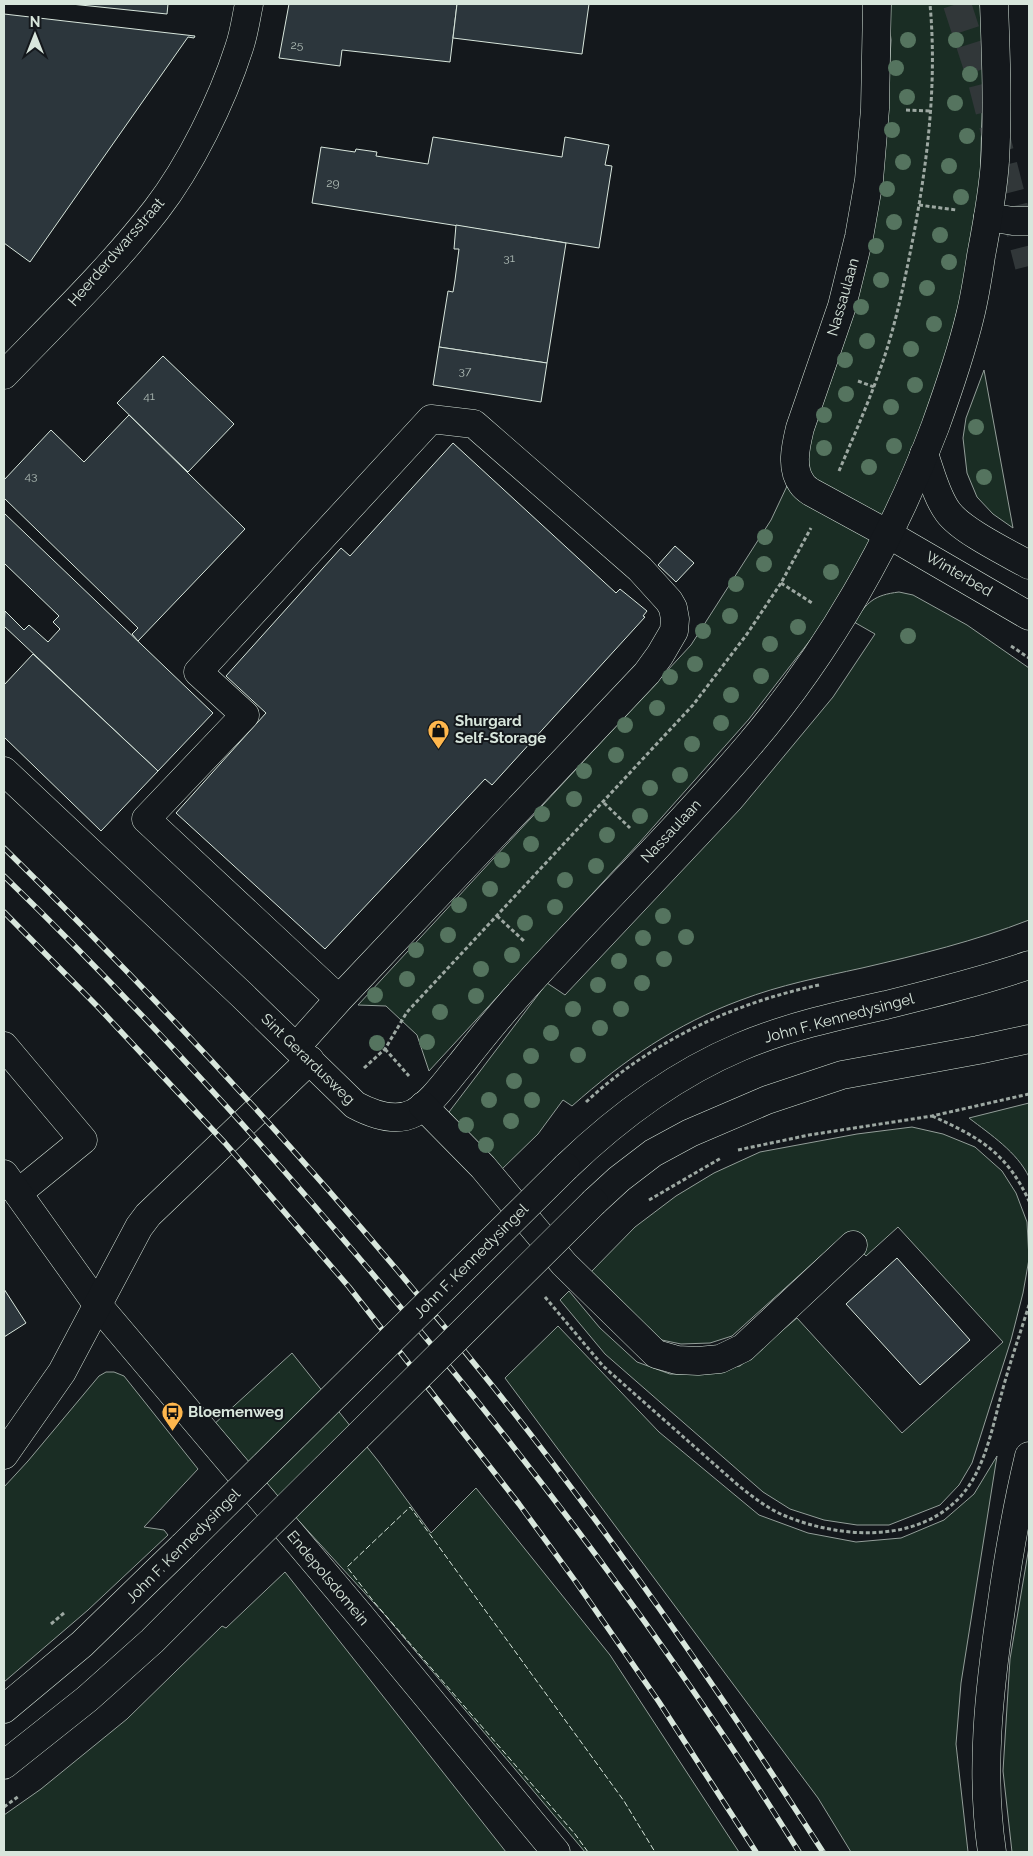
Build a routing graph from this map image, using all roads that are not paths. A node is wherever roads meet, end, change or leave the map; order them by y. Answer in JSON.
{"nodes":[{"id":1,"x":249,"y":4,"type":"edge"},
{"id":2,"x":876,"y":4,"type":"edge"},
{"id":3,"x":994,"y":4,"type":"edge"},
{"id":4,"x":988,"y":217,"type":"junction"},
{"id":5,"x":1029,"y":221,"type":"edge"},
{"id":6,"x":4,"y":375,"type":"edge"},
{"id":7,"x":924,"y":454,"type":"junction"},
{"id":8,"x":888,"y":534,"type":"junction"},
{"id":9,"x":1029,"y":565,"type":"edge"},
{"id":10,"x":1029,"y":616,"type":"edge"},
{"id":11,"x":4,"y":771,"type":"edge"},
{"id":12,"x":1029,"y":965,"type":"edge"},
{"id":13,"x":339,"y":999,"type":"junction"},
{"id":14,"x":1029,"y":1039,"type":"edge"},
{"id":15,"x":4,"y":1046,"type":"edge"},
{"id":16,"x":303,"y":1053,"type":"junction"},
{"id":17,"x":423,"y":1106,"type":"junction"},
{"id":18,"x":11,"y":1183,"type":"edge"},
{"id":19,"x":852,"y":1245,"type":"dead end"},
{"id":20,"x":97,"y":1304,"type":"junction"},
{"id":21,"x":4,"y":1455,"type":"edge"},
{"id":22,"x":1029,"y":1456,"type":"edge"},
{"id":23,"x":4,"y":1709,"type":"edge"},
{"id":24,"x":4,"y":1765,"type":"edge"},
{"id":25,"x":556,"y":1852,"type":"edge"},
{"id":26,"x":992,"y":1852,"type":"edge"}],
"edges":[{"from":1,"to":6,"type":"main road","name":"Heerderdwarsstraat"},
{"from":2,"to":8,"type":"main road","name":"Nassaulaan"},
{"from":3,"to":4,"type":"main road","name":"Nassaulaan"},
{"from":4,"to":5,"type":"main road"},
{"from":4,"to":7,"type":"main road","name":"Nassaulaan"},
{"from":7,"to":8,"type":"main road","name":"Nassaulaan"},
{"from":7,"to":9,"type":"main road"},
{"from":8,"to":10,"type":"main road","name":"Winterbed"},
{"from":8,"to":17,"type":"main road","name":"Nassaulaan"},
{"from":11,"to":16,"type":"main road","name":"Sint Gerardusweg"},
{"from":12,"to":23,"type":"main road","name":"John F. Kennedysingel","bridge":true},
{"from":13,"to":13,"type":"main road"},
{"from":13,"to":16,"type":"main road"},
{"from":14,"to":24,"type":"main road","bridge":true},
{"from":15,"to":18,"type":"main road"},
{"from":16,"to":17,"type":"main road","name":"Sint Gerardusweg"},
{"from":16,"to":20,"type":"main road"},
{"from":17,"to":19,"type":"main road"},
{"from":18,"to":20,"type":"main road"},
{"from":20,"to":21,"type":"main road"},
{"from":20,"to":25,"type":"main road","name":"Endepolsdomein"},
{"from":22,"to":26,"type":"main road"}]}
